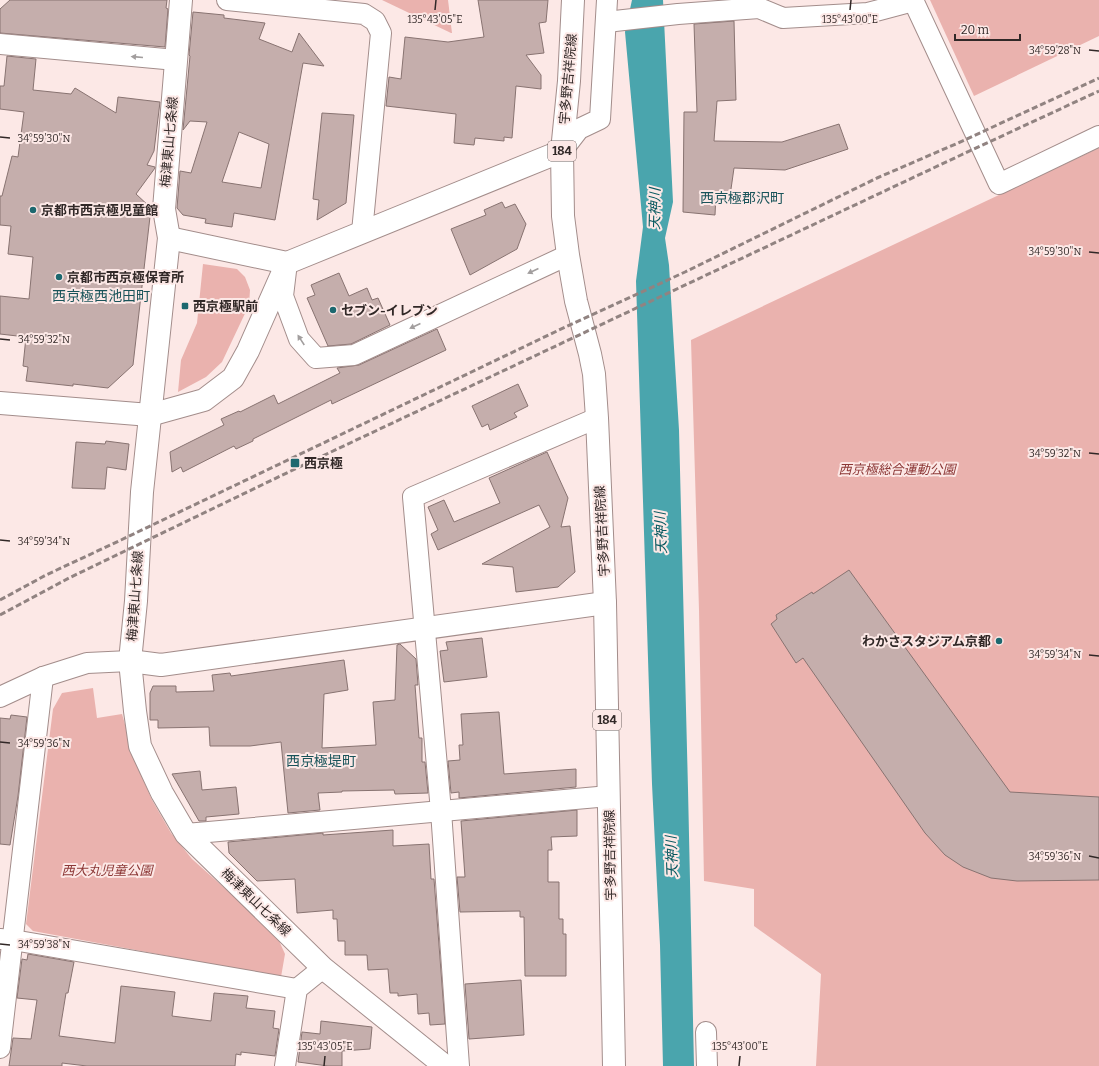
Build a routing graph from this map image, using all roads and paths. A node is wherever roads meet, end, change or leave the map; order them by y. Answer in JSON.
{"nodes":[{"id":1,"x":181,"y":0,"type":"edge"},
{"id":2,"x":227,"y":0,"type":"edge"},
{"id":3,"x":574,"y":0,"type":"edge"},
{"id":4,"x":607,"y":0,"type":"edge"},
{"id":5,"x":913,"y":0,"type":"edge"},
{"id":6,"x":613,"y":22,"type":"junction"},
{"id":7,"x":0,"y":44,"type":"edge"},
{"id":8,"x":176,"y":60,"type":"junction"},
{"id":9,"x":1099,"y":136,"type":"edge"},
{"id":10,"x":562,"y":151,"type":"junction"},
{"id":11,"x":362,"y":232,"type":"junction"},
{"id":12,"x":169,"y":238,"type":"junction"},
{"id":13,"x":568,"y":255,"type":"junction"},
{"id":14,"x":287,"y":263,"type":"junction"},
{"id":15,"x":0,"y":403,"type":"edge"},
{"id":16,"x":150,"y":415,"type":"junction"},
{"id":17,"x":597,"y":418,"type":"junction"},
{"id":18,"x":605,"y":603,"type":"junction"},
{"id":19,"x":426,"y":628,"type":"junction"},
{"id":20,"x":130,"y":661,"type":"junction"},
{"id":21,"x":43,"y":677,"type":"junction"},
{"id":22,"x":0,"y":697,"type":"edge"},
{"id":23,"x":609,"y":796,"type":"junction"},
{"id":24,"x":441,"y":811,"type":"junction"},
{"id":25,"x":186,"y":834,"type":"junction"},
{"id":26,"x":6,"y":940,"type":"edge"},
{"id":27,"x":323,"y":968,"type":"junction"},
{"id":28,"x":297,"y":989,"type":"junction"},
{"id":29,"x":706,"y":1032,"type":"dead end"},
{"id":30,"x":0,"y":1048,"type":"edge"},
{"id":31,"x":285,"y":1066,"type":"edge"},
{"id":32,"x":445,"y":1066,"type":"edge"},
{"id":33,"x":459,"y":1066,"type":"edge"},
{"id":34,"x":614,"y":1066,"type":"edge"},
{"id":35,"x":707,"y":1066,"type":"edge"}],
"edges":[{"from":1,"to":8,"type":"main road","name":"梅津東山七条線"},
{"from":2,"to":11,"type":"street"},
{"from":3,"to":10,"type":"main road","name":"宇多野吉祥院線","number":"184"},
{"from":4,"to":6,"type":"street"},
{"from":5,"to":6,"type":"street"},
{"from":5,"to":9,"type":"street"},
{"from":6,"to":10,"type":"street"},
{"from":8,"to":7,"type":"street","one_way":true},
{"from":8,"to":12,"type":"main road","name":"梅津東山七条線"},
{"from":10,"to":11,"type":"main road"},
{"from":10,"to":13,"type":"main road","name":"宇多野吉祥院線","number":"184"},
{"from":11,"to":14,"type":"main road"},
{"from":12,"to":14,"type":"main road"},
{"from":12,"to":16,"type":"main road","name":"梅津東山七条線"},
{"from":13,"to":14,"type":"street","one_way":true},
{"from":13,"to":17,"type":"main road","name":"宇多野吉祥院線","number":"184"},
{"from":14,"to":16,"type":"main road"},
{"from":15,"to":16,"type":"main road"},
{"from":16,"to":20,"type":"main road","name":"梅津東山七条線"},
{"from":17,"to":18,"type":"main road","name":"宇多野吉祥院線","number":"184"},
{"from":17,"to":19,"type":"street"},
{"from":18,"to":19,"type":"main road"},
{"from":18,"to":23,"type":"main road","name":"宇多野吉祥院線","number":"184"},
{"from":19,"to":20,"type":"main road"},
{"from":19,"to":24,"type":"street"},
{"from":20,"to":21,"type":"street"},
{"from":20,"to":25,"type":"main road","name":"梅津東山七条線"},
{"from":21,"to":22,"type":"street"},
{"from":21,"to":26,"type":"street"},
{"from":23,"to":24,"type":"street"},
{"from":23,"to":34,"type":"main road","name":"宇多野吉祥院線","number":"184"},
{"from":24,"to":25,"type":"street"},
{"from":24,"to":33,"type":"street"},
{"from":25,"to":27,"type":"main road","name":"梅津東山七条線"},
{"from":26,"to":28,"type":"street"},
{"from":26,"to":30,"type":"street"},
{"from":27,"to":28,"type":"street"},
{"from":27,"to":32,"type":"main road","name":"梅津東山七条線"},
{"from":28,"to":31,"type":"street"},
{"from":29,"to":35,"type":"street"}]}
